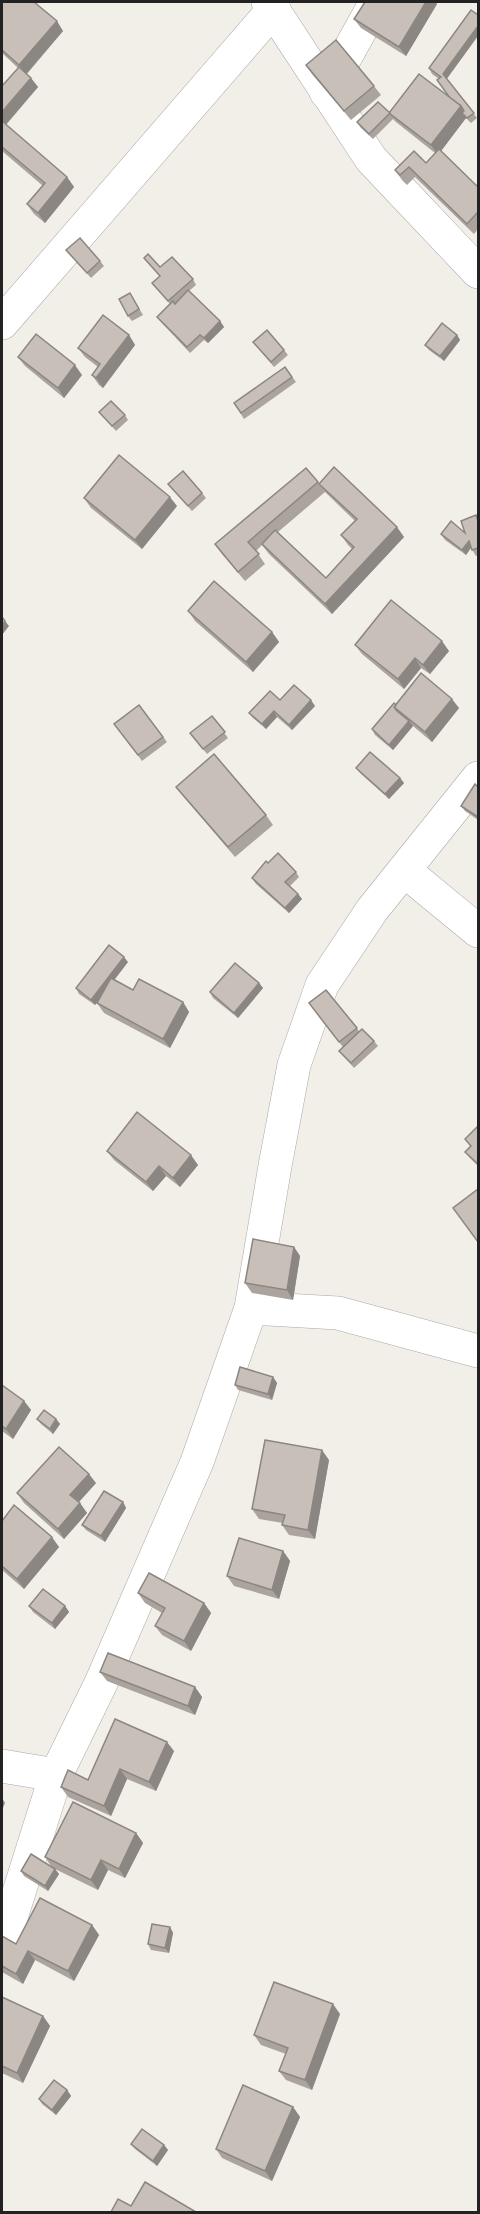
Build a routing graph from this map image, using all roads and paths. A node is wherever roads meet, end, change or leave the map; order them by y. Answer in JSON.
{"nodes":[{"id":1,"x":376,"y":2,"type":"edge"},
{"id":2,"x":271,"y":5,"type":"edge"},
{"id":3,"x":326,"y":92,"type":"junction"},
{"id":4,"x":478,"y":272,"type":"edge"},
{"id":5,"x":2,"y":323,"type":"edge"},
{"id":6,"x":478,"y":778,"type":"edge"},
{"id":7,"x":405,"y":871,"type":"junction"},
{"id":8,"x":478,"y":931,"type":"edge"},
{"id":9,"x":251,"y":1308,"type":"junction"},
{"id":10,"x":478,"y":1351,"type":"edge"},
{"id":11,"x":2,"y":1766,"type":"edge"},
{"id":12,"x":56,"y":1774,"type":"junction"},
{"id":13,"x":2,"y":1946,"type":"edge"}],
"edges":[{"from":1,"to":3,"type":"street"},
{"from":2,"to":3,"type":"street"},
{"from":2,"to":5,"type":"street"},
{"from":3,"to":4,"type":"street"},
{"from":6,"to":7,"type":"street"},
{"from":7,"to":8,"type":"street"},
{"from":7,"to":9,"type":"street"},
{"from":9,"to":10,"type":"street"},
{"from":9,"to":12,"type":"street"},
{"from":11,"to":12,"type":"street"},
{"from":12,"to":13,"type":"street"}]}
